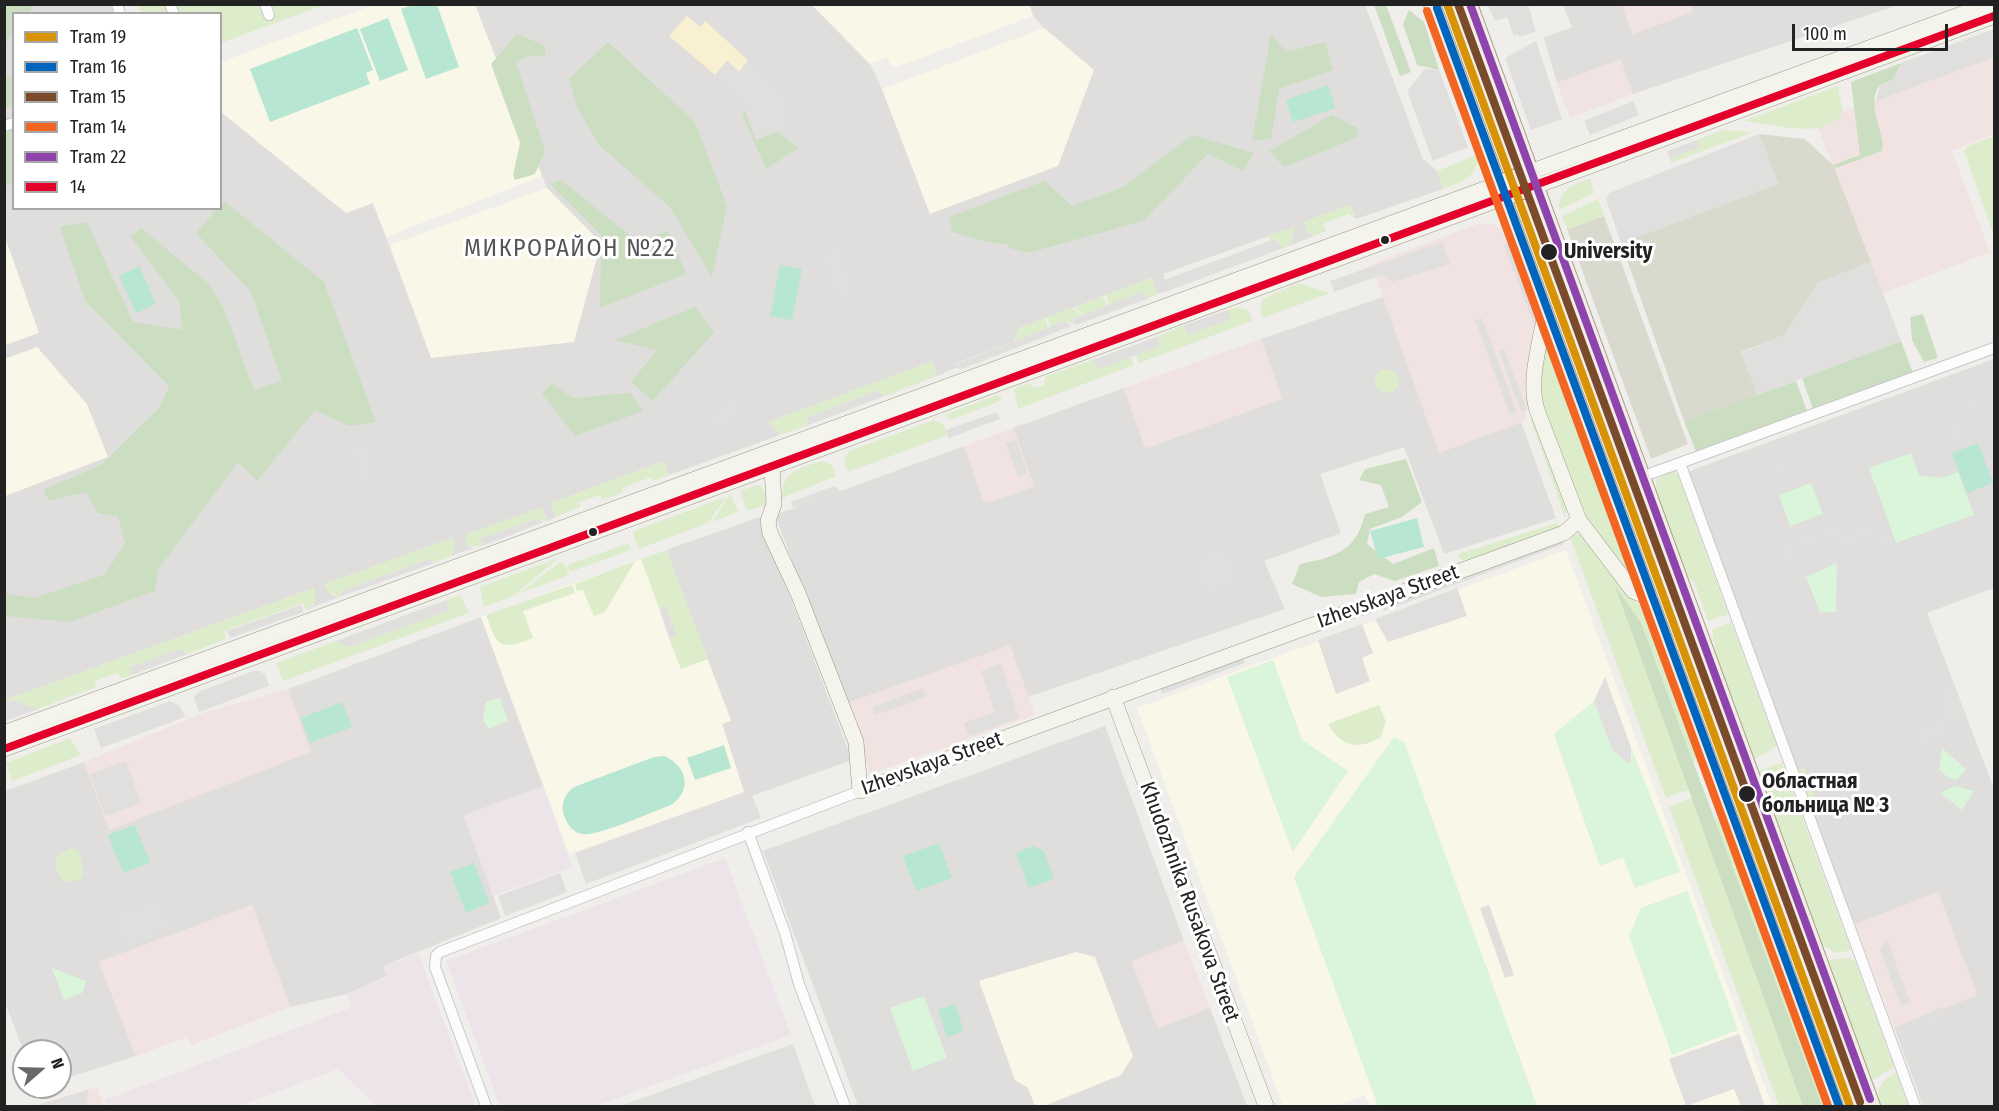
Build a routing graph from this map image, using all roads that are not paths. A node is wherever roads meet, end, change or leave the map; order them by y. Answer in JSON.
{"nodes":[{"id":1,"x":1432,"y":4,"type":"edge"},
{"id":2,"x":1469,"y":4,"type":"edge"},
{"id":3,"x":1989,"y":4,"type":"edge"},
{"id":4,"x":1995,"y":16,"type":"edge"},
{"id":5,"x":1533,"y":179,"type":"junction"},
{"id":6,"x":1500,"y":191,"type":"junction"},
{"id":7,"x":1545,"y":314,"type":"junction"},
{"id":8,"x":1995,"y":348,"type":"edge"},
{"id":9,"x":769,"y":460,"type":"junction"},
{"id":10,"x":1680,"y":463,"type":"junction"},
{"id":11,"x":1641,"y":477,"type":"junction"},
{"id":12,"x":1579,"y":520,"type":"junction"},
{"id":13,"x":1650,"y":598,"type":"junction"},
{"id":14,"x":1113,"y":697,"type":"junction"},
{"id":15,"x":4,"y":733,"type":"edge"},
{"id":16,"x":4,"y":749,"type":"edge"},
{"id":17,"x":860,"y":790,"type":"junction"},
{"id":18,"x":748,"y":832,"type":"junction"},
{"id":19,"x":486,"y":1107,"type":"edge"},
{"id":20,"x":845,"y":1107,"type":"edge"},
{"id":21,"x":1266,"y":1107,"type":"edge"},
{"id":22,"x":1835,"y":1107,"type":"edge"},
{"id":23,"x":1872,"y":1107,"type":"edge"},
{"id":24,"x":1915,"y":1107,"type":"edge"}],
"edges":[{"from":1,"to":6,"type":"main road"},
{"from":2,"to":5,"type":"main road"},
{"from":3,"to":5,"type":"main road"},
{"from":4,"to":5,"type":"main road"},
{"from":5,"to":6,"type":"main road"},
{"from":5,"to":11,"type":"main road"},
{"from":6,"to":7,"type":"main road"},
{"from":6,"to":9,"type":"main road"},
{"from":7,"to":12,"type":"main road"},
{"from":7,"to":13,"type":"main road"},
{"from":8,"to":10,"type":"street"},
{"from":9,"to":15,"type":"main road"},
{"from":9,"to":16,"type":"main road"},
{"from":9,"to":17,"type":"main road"},
{"from":10,"to":11,"type":"street"},
{"from":10,"to":24,"type":"street"},
{"from":11,"to":23,"type":"main road"},
{"from":12,"to":13,"type":"main road"},
{"from":12,"to":14,"type":"main road","name":"Izhevskaya Street"},
{"from":13,"to":22,"type":"main road"},
{"from":14,"to":17,"type":"main road","name":"Izhevskaya Street"},
{"from":14,"to":21,"type":"main road","name":"Khudozhnika Rusakova Street"},
{"from":17,"to":18,"type":"street","name":"Izhevskaya Street"},
{"from":18,"to":19,"type":"street","name":"Izhevskaya Street"},
{"from":18,"to":20,"type":"street"}]}
